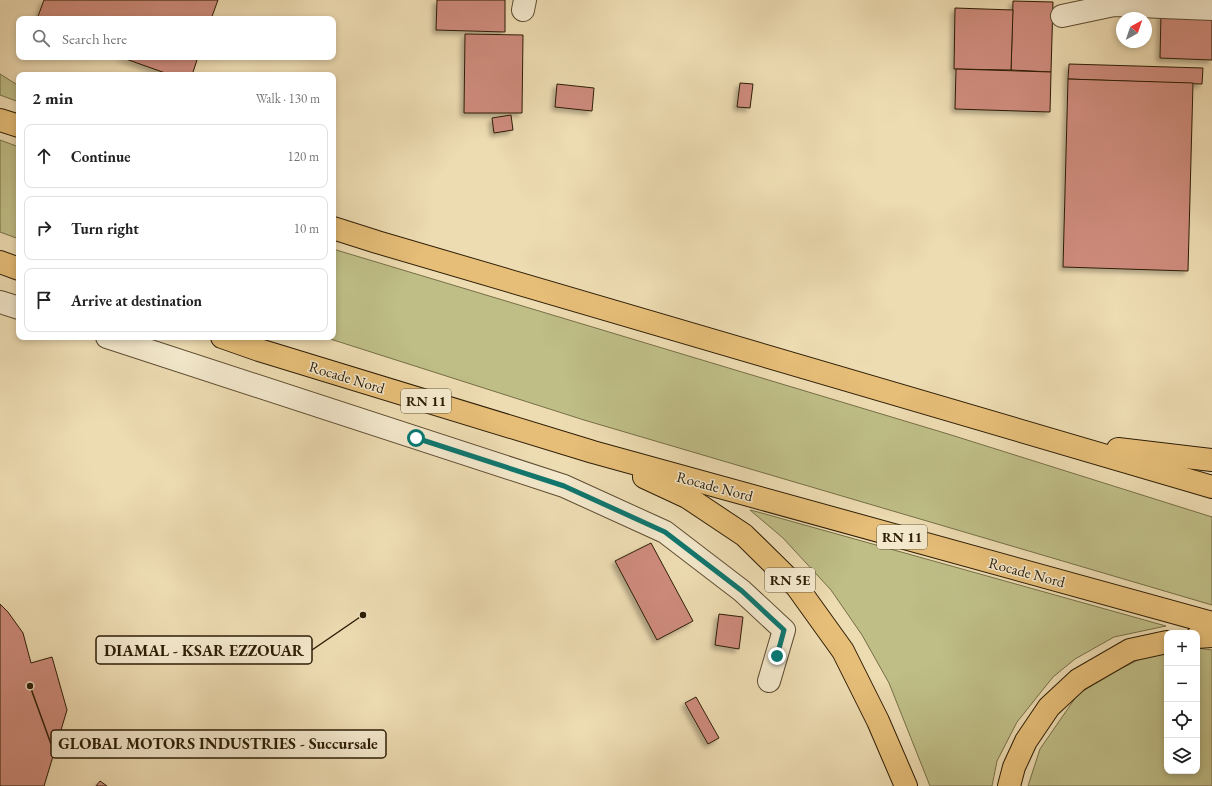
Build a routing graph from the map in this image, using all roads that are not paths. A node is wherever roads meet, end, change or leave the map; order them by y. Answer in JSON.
{"nodes":[{"id":1,"x":1112,"y":2,"type":"edge"},
{"id":2,"x":1212,"y":9,"type":"edge"},
{"id":3,"x":1062,"y":16,"type":"dead end"},
{"id":4,"x":0,"y":120,"type":"edge"},
{"id":5,"x":16,"y":125,"type":"edge"},
{"id":6,"x":336,"y":229,"type":"edge"},
{"id":7,"x":0,"y":262,"type":"edge"},
{"id":8,"x":16,"y":268,"type":"edge"},
{"id":9,"x":0,"y":302,"type":"edge"},
{"id":10,"x":16,"y":307,"type":"edge"},
{"id":11,"x":116,"y":340,"type":"edge"},
{"id":12,"x":231,"y":340,"type":"edge"},
{"id":13,"x":1056,"y":442,"type":"junction"},
{"id":14,"x":593,"y":452,"type":"junction"},
{"id":15,"x":1212,"y":460,"type":"edge"},
{"id":16,"x":1212,"y":487,"type":"edge"},
{"id":17,"x":1212,"y":623,"type":"edge"},
{"id":18,"x":1212,"y":636,"type":"edge"},
{"id":19,"x":1200,"y":637,"type":"edge"},
{"id":20,"x":1164,"y":643,"type":"edge"},
{"id":21,"x":769,"y":681,"type":"dead end"},
{"id":22,"x":906,"y":786,"type":"edge"},
{"id":23,"x":1009,"y":786,"type":"edge"}],
"edges":[{"from":1,"to":2,"type":"street"},
{"from":1,"to":3,"type":"street"},
{"from":4,"to":5,"type":"highway"},
{"from":6,"to":13,"type":"highway"},
{"from":7,"to":8,"type":"highway"},
{"from":9,"to":10,"type":"street"},
{"from":11,"to":21,"type":"street"},
{"from":12,"to":14,"type":"highway","name":"Rocade Nord","number":"RN 11"},
{"from":13,"to":15,"type":"highway"},
{"from":13,"to":16,"type":"highway"},
{"from":14,"to":17,"type":"highway","name":"Rocade Nord","number":"RN 11"},
{"from":14,"to":22,"type":"highway","number":"RN 5E"},
{"from":18,"to":19,"type":"highway"},
{"from":20,"to":23,"type":"highway"}]}
